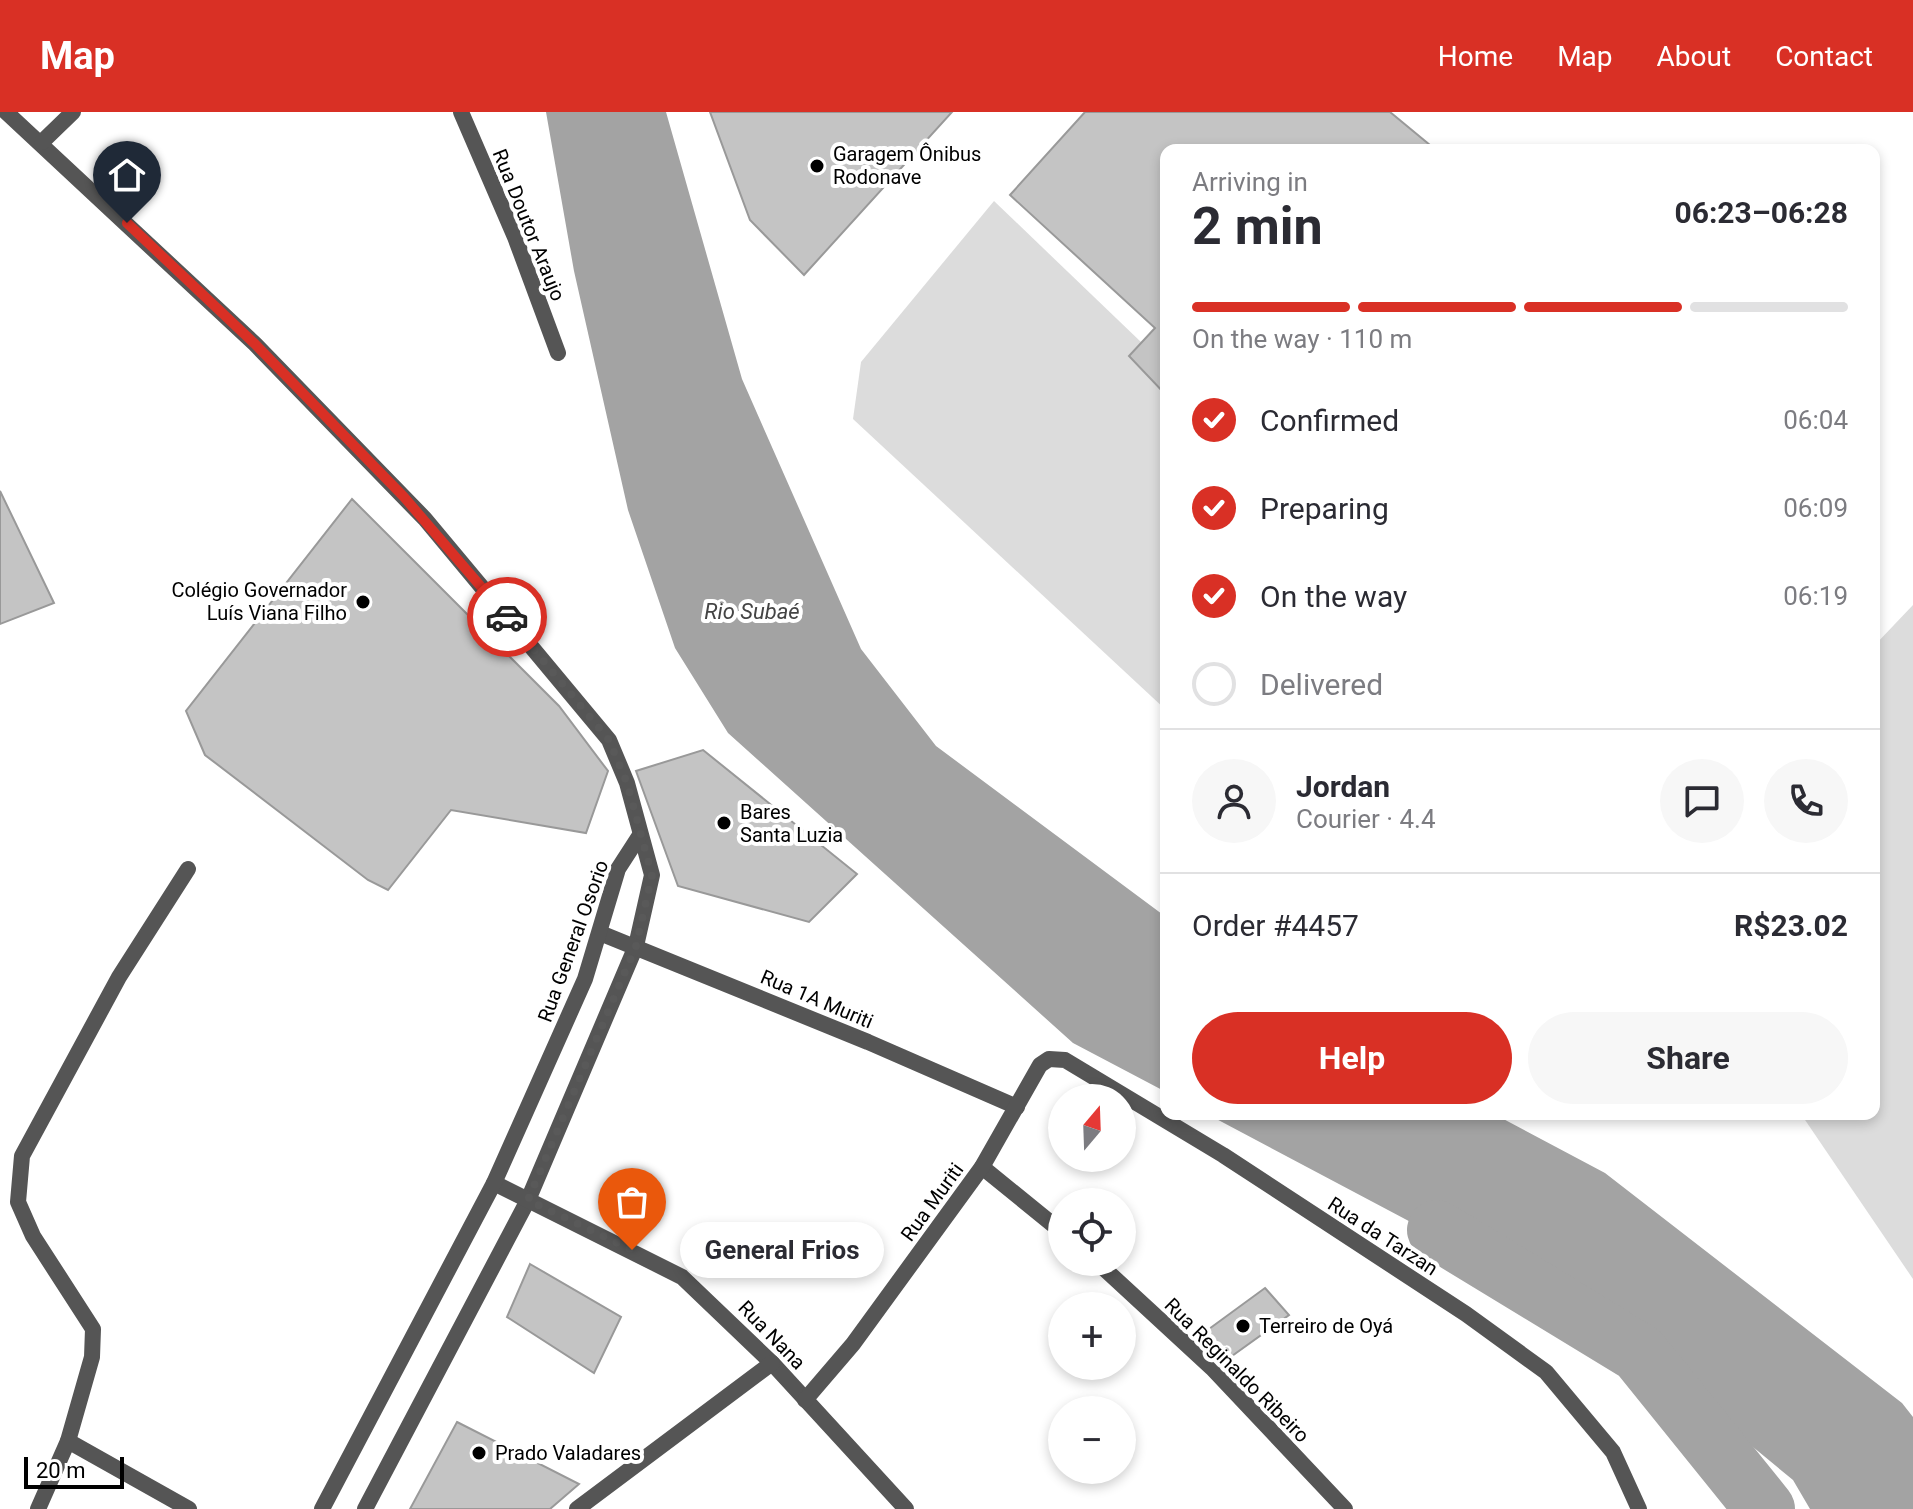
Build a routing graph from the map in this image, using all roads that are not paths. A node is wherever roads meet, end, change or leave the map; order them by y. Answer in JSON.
{"nodes":[{"id":1,"x":6,"y":112,"type":"edge"},
{"id":2,"x":73,"y":112,"type":"edge"},
{"id":3,"x":461,"y":112,"type":"edge"},
{"id":4,"x":42,"y":142,"type":"junction"},
{"id":5,"x":558,"y":353,"type":"dead end"},
{"id":6,"x":640,"y":835,"type":"junction"},
{"id":7,"x":188,"y":869,"type":"dead end"},
{"id":8,"x":600,"y":933,"type":"junction"},
{"id":9,"x":636,"y":946,"type":"junction"},
{"id":10,"x":1049,"y":1059,"type":"joint"},
{"id":11,"x":1017,"y":1107,"type":"junction"},
{"id":12,"x":1160,"y":1116,"type":"edge"},
{"id":13,"x":1167,"y":1120,"type":"edge"},
{"id":14,"x":982,"y":1167,"type":"junction"},
{"id":15,"x":494,"y":1183,"type":"junction"},
{"id":16,"x":528,"y":1200,"type":"junction"},
{"id":17,"x":1048,"y":1221,"type":"edge"},
{"id":18,"x":1112,"y":1276,"type":"edge"},
{"id":19,"x":772,"y":1363,"type":"junction"},
{"id":20,"x":805,"y":1400,"type":"junction"},
{"id":21,"x":68,"y":1441,"type":"junction"},
{"id":22,"x":38,"y":1509,"type":"edge"},
{"id":23,"x":189,"y":1509,"type":"edge"},
{"id":24,"x":322,"y":1509,"type":"edge"},
{"id":25,"x":365,"y":1509,"type":"edge"},
{"id":26,"x":577,"y":1509,"type":"edge"},
{"id":27,"x":906,"y":1509,"type":"edge"},
{"id":28,"x":1345,"y":1509,"type":"edge"},
{"id":29,"x":1639,"y":1509,"type":"edge"}],
"edges":[{"from":1,"to":4,"type":"street"},
{"from":2,"to":4,"type":"street"},
{"from":3,"to":5,"type":"street","name":"Rua Doutor Araujo"},
{"from":4,"to":6,"type":"street"},
{"from":6,"to":8,"type":"street","name":"Rua General Osorio"},
{"from":6,"to":9,"type":"street"},
{"from":7,"to":21,"type":"street"},
{"from":8,"to":9,"type":"street","name":"Rua 1A Muriti"},
{"from":8,"to":15,"type":"street","name":"Rua General Osorio"},
{"from":9,"to":11,"type":"street","name":"Rua 1A Muriti"},
{"from":9,"to":16,"type":"street"},
{"from":10,"to":11,"type":"street","name":"Rua Muriti"},
{"from":10,"to":12,"type":"street","name":"Rua da Tarzan"},
{"from":11,"to":14,"type":"street","name":"Rua Muriti"},
{"from":13,"to":29,"type":"street","name":"Rua da Tarzan"},
{"from":14,"to":17,"type":"street"},
{"from":14,"to":20,"type":"street","name":"Rua Muriti"},
{"from":15,"to":16,"type":"street","name":"Rua Nana"},
{"from":15,"to":24,"type":"street","name":"Rua General Osorio"},
{"from":16,"to":19,"type":"street","name":"Rua Nana"},
{"from":16,"to":25,"type":"street"},
{"from":18,"to":28,"type":"street","name":"Rua Reginaldo Ribeiro"},
{"from":19,"to":20,"type":"street","name":"Rua Nana"},
{"from":19,"to":26,"type":"street"},
{"from":20,"to":27,"type":"street","name":"Rua Nana"},
{"from":21,"to":22,"type":"street"},
{"from":21,"to":23,"type":"street"}]}
